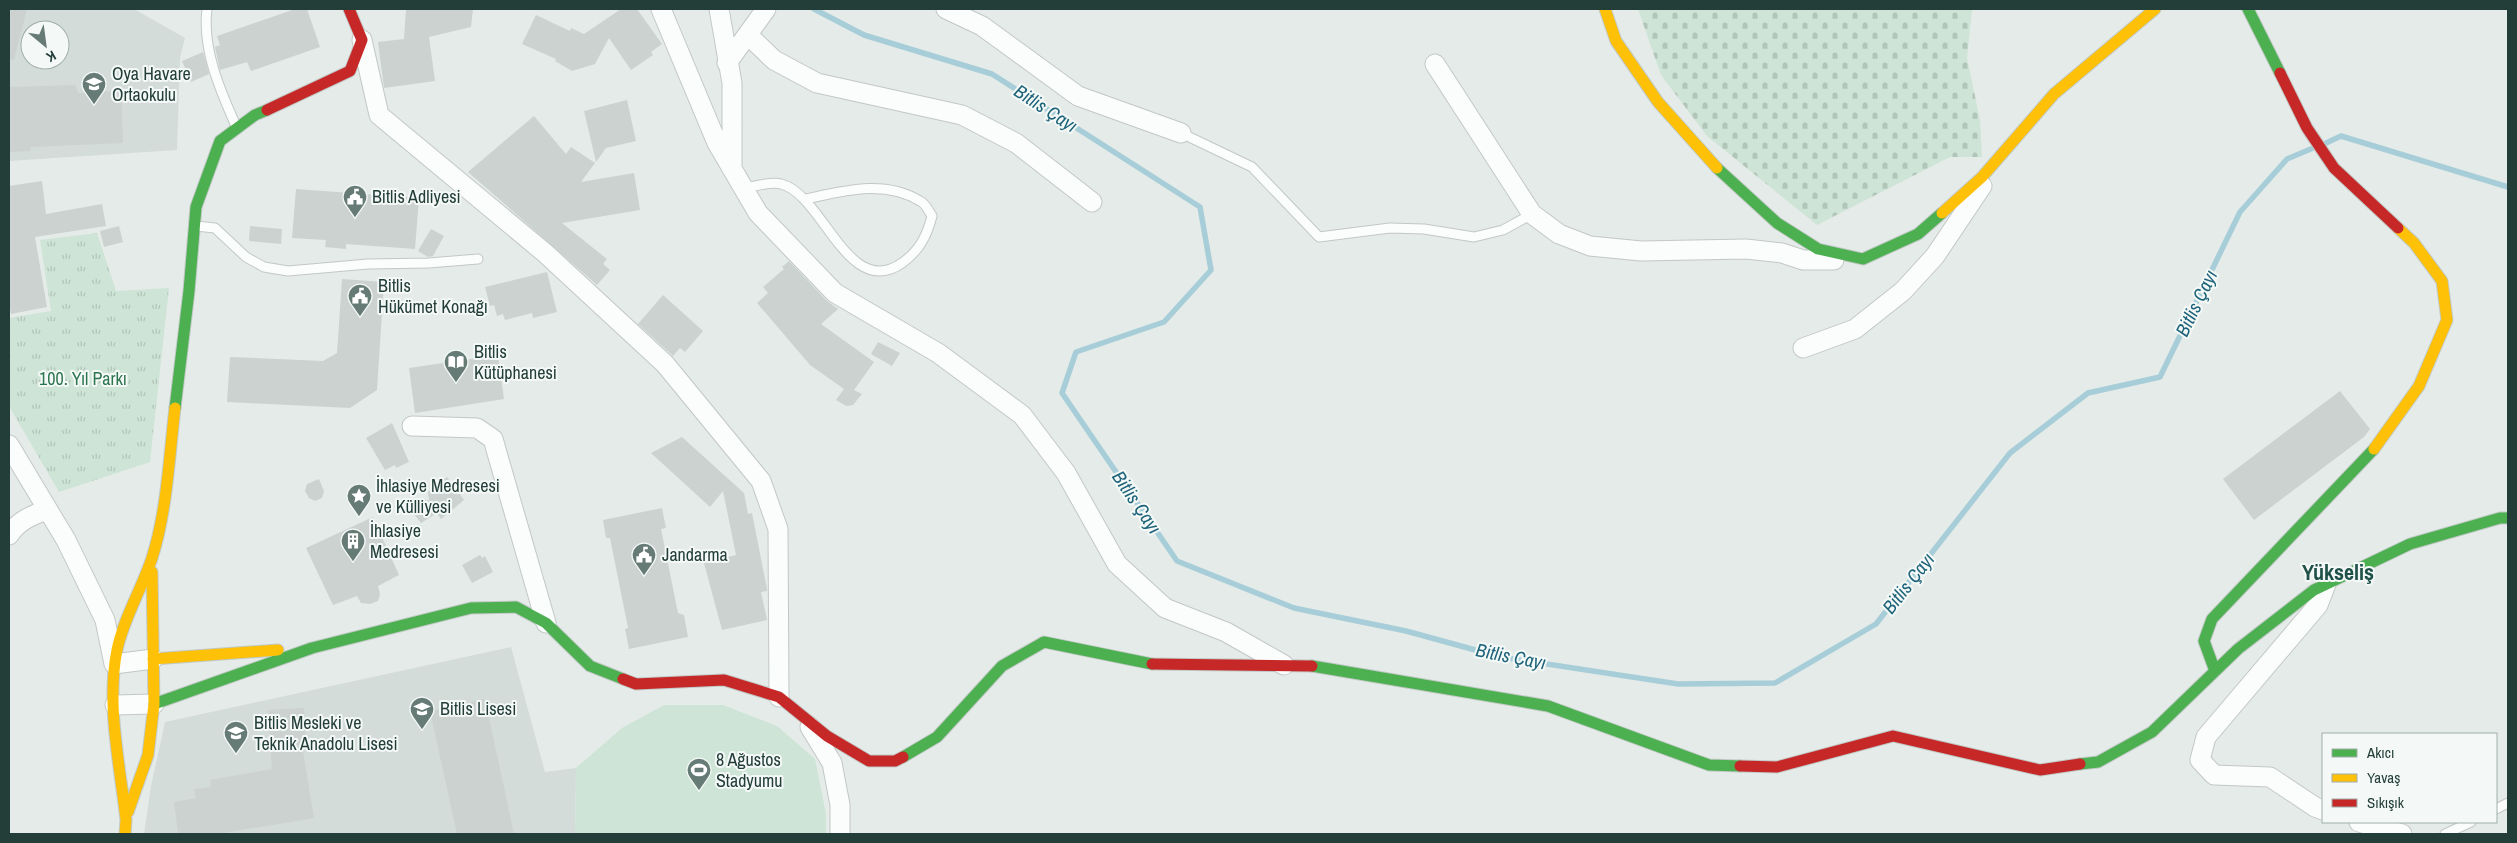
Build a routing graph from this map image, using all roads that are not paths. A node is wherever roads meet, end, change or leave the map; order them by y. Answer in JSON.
{"nodes":[{"id":1,"x":207,"y":9,"type":"edge"},
{"id":2,"x":349,"y":9,"type":"edge"},
{"id":3,"x":661,"y":9,"type":"edge"},
{"id":4,"x":718,"y":9,"type":"edge"},
{"id":5,"x":766,"y":9,"type":"edge"},
{"id":6,"x":946,"y":9,"type":"edge"},
{"id":7,"x":1605,"y":9,"type":"edge"},
{"id":8,"x":2155,"y":9,"type":"edge"},
{"id":9,"x":2248,"y":9,"type":"edge"},
{"id":10,"x":748,"y":35,"type":"junction"},
{"id":11,"x":362,"y":40,"type":"junction"},
{"id":12,"x":728,"y":63,"type":"junction"},
{"id":13,"x":1436,"y":64,"type":"dead end"},
{"id":14,"x":237,"y":129,"type":"junction"},
{"id":15,"x":1181,"y":133,"type":"joint"},
{"id":16,"x":2006,"y":149,"type":"junction"},
{"id":17,"x":732,"y":169,"type":"junction"},
{"id":18,"x":743,"y":188,"type":"junction"},
{"id":19,"x":806,"y":199,"type":"junction"},
{"id":20,"x":1092,"y":202,"type":"dead end"},
{"id":21,"x":1532,"y":214,"type":"junction"},
{"id":22,"x":195,"y":226,"type":"junction"},
{"id":23,"x":478,"y":259,"type":"dead end"},
{"id":24,"x":1863,"y":260,"type":"junction"},
{"id":25,"x":1803,"y":348,"type":"dead end"},
{"id":26,"x":412,"y":426,"type":"dead end"},
{"id":27,"x":9,"y":446,"type":"edge"},
{"id":28,"x":47,"y":510,"type":"junction"},
{"id":29,"x":2508,"y":518,"type":"edge"},
{"id":30,"x":9,"y":535,"type":"edge"},
{"id":31,"x":152,"y":557,"type":"junction"},
{"id":32,"x":2326,"y":584,"type":"junction"},
{"id":33,"x":546,"y":623,"type":"junction"},
{"id":34,"x":312,"y":648,"type":"junction"},
{"id":35,"x":153,"y":659,"type":"junction"},
{"id":36,"x":114,"y":664,"type":"junction"},
{"id":37,"x":1285,"y":666,"type":"junction"},
{"id":38,"x":2215,"y":671,"type":"junction"},
{"id":39,"x":779,"y":697,"type":"junction"},
{"id":40,"x":154,"y":704,"type":"junction"},
{"id":41,"x":115,"y":705,"type":"junction"},
{"id":42,"x":806,"y":719,"type":"junction"},
{"id":43,"x":2322,"y":810,"type":"edge"},
{"id":44,"x":126,"y":820,"type":"junction"},
{"id":45,"x":2363,"y":823,"type":"edge"},
{"id":46,"x":2469,"y":823,"type":"edge"},
{"id":47,"x":125,"y":834,"type":"edge"},
{"id":48,"x":840,"y":834,"type":"edge"},
{"id":49,"x":2402,"y":834,"type":"edge"},
{"id":50,"x":2445,"y":834,"type":"edge"}],
"edges":[{"from":1,"to":14,"type":"lane"},
{"from":2,"to":11,"type":"street"},
{"from":3,"to":17,"type":"street"},
{"from":4,"to":12,"type":"street"},
{"from":5,"to":10,"type":"street"},
{"from":6,"to":15,"type":"street"},
{"from":7,"to":24,"type":"street"},
{"from":8,"to":16,"type":"street"},
{"from":9,"to":38,"type":"street"},
{"from":10,"to":12,"type":"street"},
{"from":10,"to":20,"type":"street"},
{"from":11,"to":14,"type":"street"},
{"from":11,"to":39,"type":"street"},
{"from":12,"to":17,"type":"street"},
{"from":13,"to":21,"type":"street"},
{"from":14,"to":22,"type":"street"},
{"from":15,"to":21,"type":"lane"},
{"from":16,"to":24,"type":"street"},
{"from":16,"to":25,"type":"street"},
{"from":17,"to":18,"type":"street"},
{"from":18,"to":19,"type":"lane"},
{"from":18,"to":37,"type":"street"},
{"from":19,"to":19,"type":"lane"},
{"from":21,"to":24,"type":"street"},
{"from":22,"to":23,"type":"lane"},
{"from":22,"to":31,"type":"street"},
{"from":26,"to":33,"type":"street"},
{"from":27,"to":28,"type":"street"},
{"from":28,"to":30,"type":"street"},
{"from":28,"to":36,"type":"street"},
{"from":29,"to":32,"type":"street"},
{"from":31,"to":35,"type":"street"},
{"from":31,"to":36,"type":"street"},
{"from":32,"to":38,"type":"street"},
{"from":32,"to":43,"type":"street"},
{"from":33,"to":34,"type":"street"},
{"from":33,"to":39,"type":"street"},
{"from":34,"to":35,"type":"street"},
{"from":34,"to":40,"type":"street"},
{"from":35,"to":36,"type":"street"},
{"from":35,"to":40,"type":"street"},
{"from":36,"to":41,"type":"street"},
{"from":37,"to":38,"type":"street"},
{"from":37,"to":42,"type":"street"},
{"from":39,"to":42,"type":"street"},
{"from":40,"to":41,"type":"street"},
{"from":40,"to":44,"type":"street"},
{"from":41,"to":44,"type":"street"},
{"from":42,"to":48,"type":"street"},
{"from":44,"to":47,"type":"street"},
{"from":45,"to":49,"type":"street"},
{"from":46,"to":50,"type":"lane"}]}
